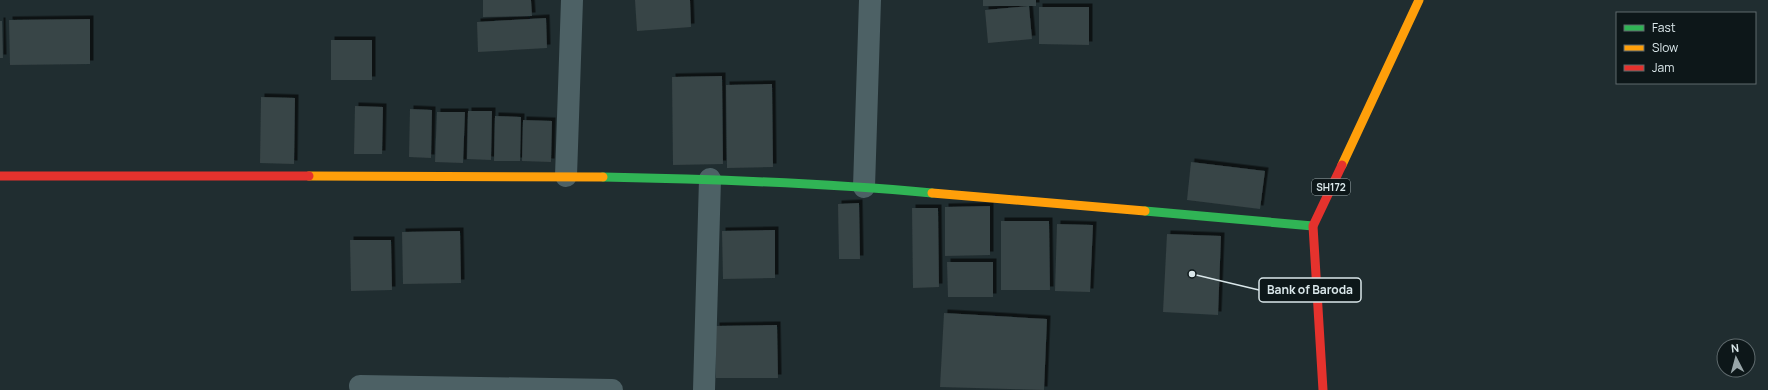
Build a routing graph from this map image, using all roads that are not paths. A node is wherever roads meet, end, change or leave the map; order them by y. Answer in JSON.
{"nodes":[{"id":1,"x":572,"y":0,"type":"edge"},
{"id":2,"x":870,"y":0,"type":"edge"},
{"id":3,"x":1419,"y":0,"type":"edge"},
{"id":4,"x":0,"y":176,"type":"edge"},
{"id":5,"x":566,"y":176,"type":"junction"},
{"id":6,"x":710,"y":180,"type":"junction"},
{"id":7,"x":864,"y":187,"type":"junction"},
{"id":8,"x":1313,"y":226,"type":"junction"},
{"id":9,"x":360,"y":386,"type":"dead end"},
{"id":10,"x":612,"y":390,"type":"edge"},
{"id":11,"x":704,"y":390,"type":"edge"},
{"id":12,"x":1323,"y":390,"type":"edge"}],
"edges":[{"from":1,"to":5,"type":"street"},
{"from":2,"to":7,"type":"street"},
{"from":3,"to":8,"type":"street","number":"SH172"},
{"from":4,"to":5,"type":"street"},
{"from":5,"to":6,"type":"street"},
{"from":6,"to":7,"type":"street"},
{"from":6,"to":11,"type":"street"},
{"from":7,"to":8,"type":"street"},
{"from":8,"to":12,"type":"street","number":"SH172"},
{"from":9,"to":10,"type":"street"}]}
